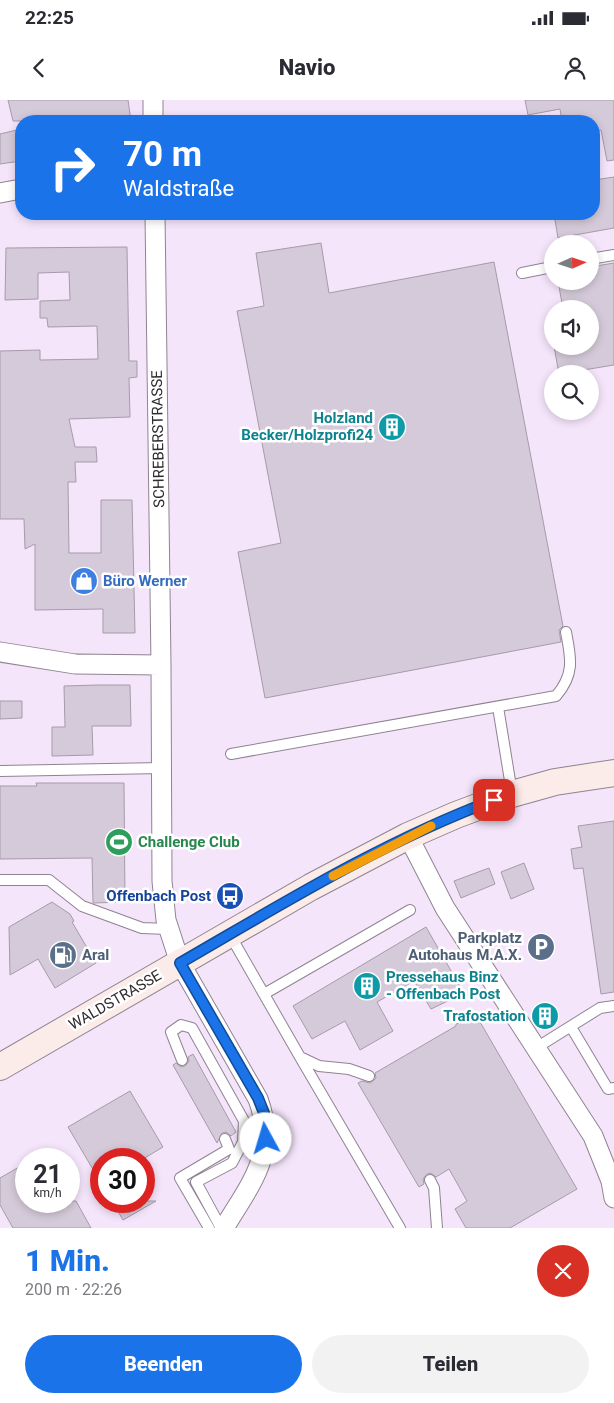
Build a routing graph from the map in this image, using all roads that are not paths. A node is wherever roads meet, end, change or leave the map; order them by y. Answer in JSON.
{"nodes":[{"id":1,"x":153,"y":100,"type":"edge"},
{"id":2,"x":154,"y":115,"type":"edge"},
{"id":3,"x":15,"y":190,"type":"edge"},
{"id":4,"x":0,"y":193,"type":"edge"},
{"id":5,"x":155,"y":220,"type":"edge"},
{"id":6,"x":614,"y":255,"type":"edge"},
{"id":7,"x":599,"y":258,"type":"edge"},
{"id":8,"x":544,"y":269,"type":"edge"},
{"id":9,"x":522,"y":273,"type":"dead end"},
{"id":10,"x":566,"y":632,"type":"dead end"},
{"id":11,"x":0,"y":652,"type":"edge"},
{"id":12,"x":161,"y":665,"type":"junction"},
{"id":13,"x":498,"y":707,"type":"junction"},
{"id":14,"x":231,"y":754,"type":"dead end"},
{"id":15,"x":162,"y":768,"type":"junction"},
{"id":16,"x":0,"y":771,"type":"edge"},
{"id":17,"x":614,"y":773,"type":"edge"},
{"id":18,"x":512,"y":794,"type":"junction"},
{"id":19,"x":408,"y":836,"type":"junction"},
{"id":20,"x":0,"y":880,"type":"edge"},
{"id":21,"x":410,"y":910,"type":"dead end"},
{"id":22,"x":168,"y":929,"type":"junction"},
{"id":23,"x":229,"y":934,"type":"junction"},
{"id":24,"x":180,"y":963,"type":"junction"},
{"id":25,"x":264,"y":994,"type":"junction"},
{"id":26,"x":614,"y":1006,"type":"edge"},
{"id":27,"x":571,"y":1027,"type":"junction"},
{"id":28,"x":536,"y":1048,"type":"junction"},
{"id":29,"x":300,"y":1057,"type":"junction"},
{"id":30,"x":182,"y":1060,"type":"dead end"},
{"id":31,"x":0,"y":1067,"type":"edge"},
{"id":32,"x":369,"y":1076,"type":"dead end"},
{"id":33,"x":614,"y":1088,"type":"edge"},
{"id":34,"x":225,"y":1139,"type":"dead end"},
{"id":35,"x":611,"y":1168,"type":"edge"},
{"id":36,"x":430,"y":1180,"type":"dead end"},
{"id":37,"x":614,"y":1198,"type":"edge"},
{"id":38,"x":209,"y":1228,"type":"edge"},
{"id":39,"x":223,"y":1228,"type":"edge"},
{"id":40,"x":400,"y":1228,"type":"edge"},
{"id":41,"x":437,"y":1228,"type":"edge"}],
"edges":[{"from":1,"to":2,"type":"street"},
{"from":3,"to":4,"type":"street"},
{"from":5,"to":12,"type":"street","name":"SCHREBERSTRASSE"},
{"from":6,"to":7,"type":"lane"},
{"from":8,"to":9,"type":"lane"},
{"from":10,"to":13,"type":"lane"},
{"from":11,"to":12,"type":"street"},
{"from":12,"to":15,"type":"street","name":"SCHREBERSTRASSE"},
{"from":13,"to":14,"type":"lane"},
{"from":13,"to":18,"type":"lane"},
{"from":15,"to":16,"type":"lane"},
{"from":15,"to":22,"type":"street","name":"SCHREBERSTRASSE"},
{"from":17,"to":18,"type":"main road","name":"WALDSTRASSE"},
{"from":18,"to":19,"type":"main road","name":"WALDSTRASSE"},
{"from":19,"to":23,"type":"main road","name":"WALDSTRASSE"},
{"from":19,"to":28,"type":"street"},
{"from":20,"to":22,"type":"lane"},
{"from":21,"to":25,"type":"lane"},
{"from":22,"to":24,"type":"street","name":"SCHREBERSTRASSE"},
{"from":23,"to":24,"type":"main road","name":"WALDSTRASSE"},
{"from":23,"to":25,"type":"lane"},
{"from":24,"to":31,"type":"main road","name":"WALDSTRASSE"},
{"from":24,"to":39,"type":"street","name":"SCHREBERSTRASSE"},
{"from":25,"to":29,"type":"lane"},
{"from":26,"to":27,"type":"lane"},
{"from":27,"to":28,"type":"lane"},
{"from":27,"to":33,"type":"lane"},
{"from":28,"to":35,"type":"street"},
{"from":29,"to":32,"type":"lane"},
{"from":29,"to":40,"type":"lane"},
{"from":30,"to":39,"type":"lane"},
{"from":34,"to":38,"type":"lane"},
{"from":35,"to":37,"type":"street"},
{"from":36,"to":41,"type":"lane"}]}
